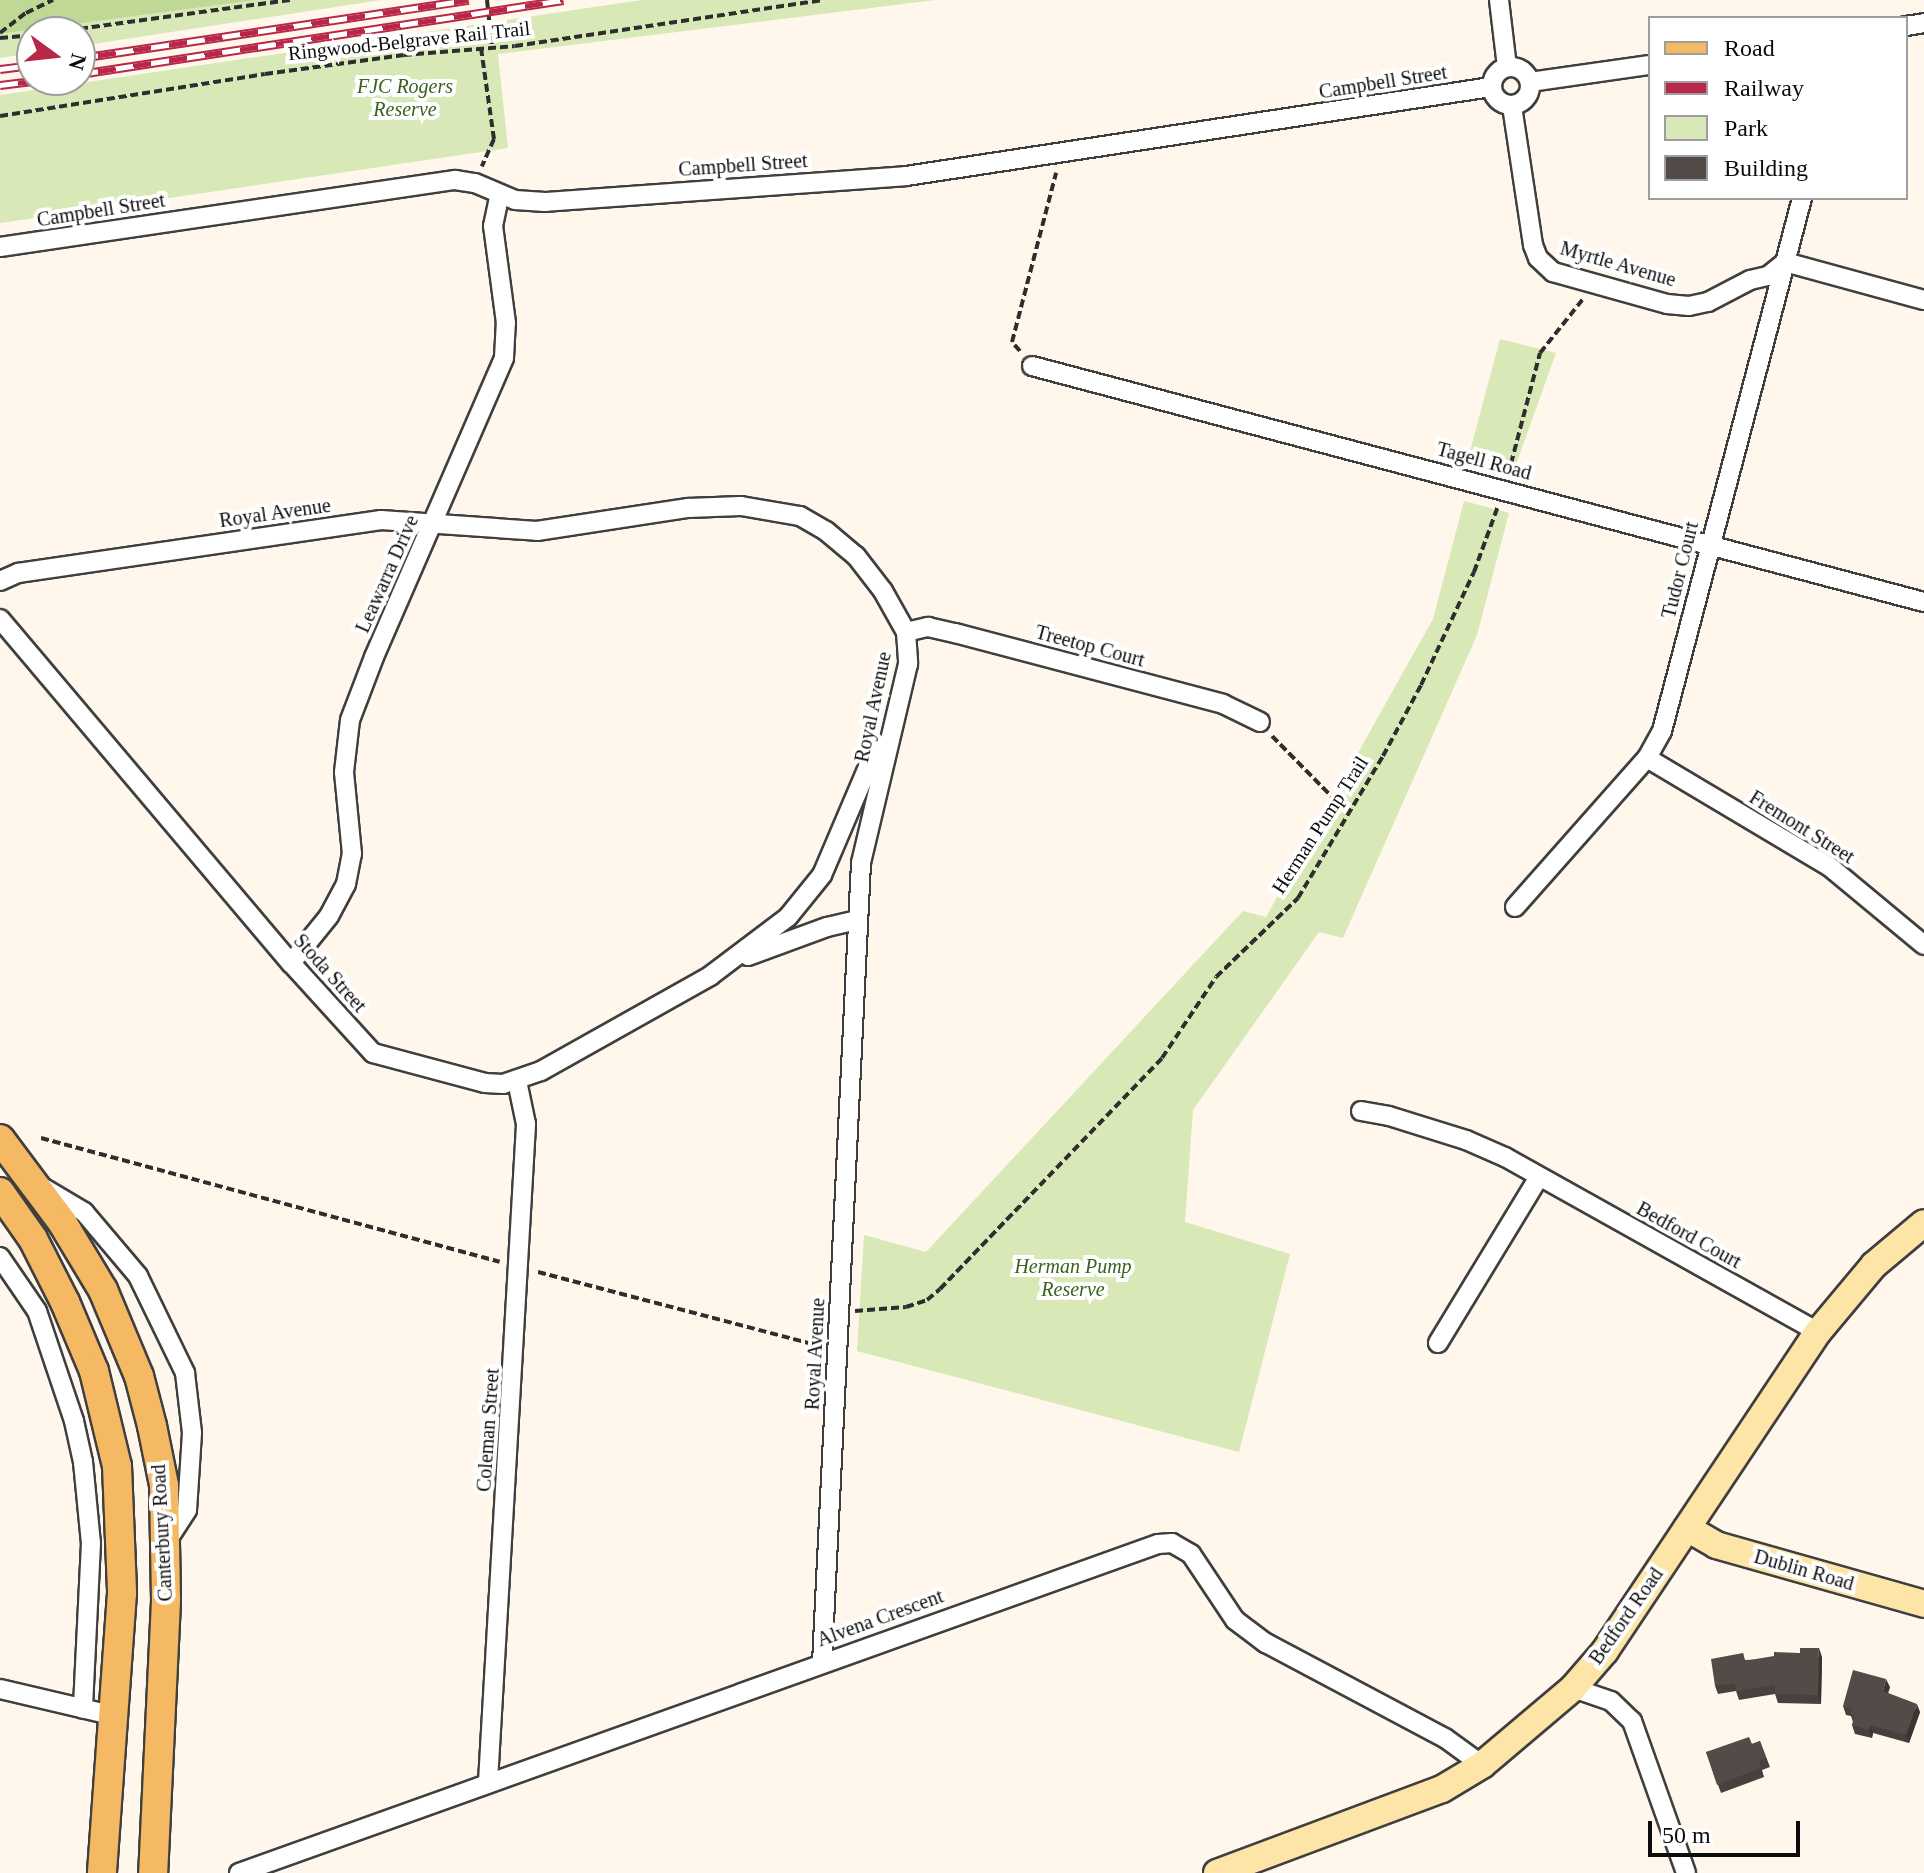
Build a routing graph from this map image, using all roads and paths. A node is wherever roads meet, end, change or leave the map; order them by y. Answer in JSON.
{"nodes":[{"id":1,"x":53,"y":0,"type":"edge"},
{"id":2,"x":290,"y":0,"type":"edge"},
{"id":3,"x":487,"y":0,"type":"edge"},
{"id":4,"x":822,"y":0,"type":"edge"},
{"id":5,"x":1499,"y":0,"type":"edge"},
{"id":6,"x":96,"y":27,"type":"edge"},
{"id":7,"x":0,"y":36,"type":"edge"},
{"id":8,"x":492,"y":47,"type":"junction"},
{"id":9,"x":481,"y":48,"type":"junction"},
{"id":10,"x":1648,"y":65,"type":"edge"},
{"id":11,"x":1507,"y":67,"type":"junction"},
{"id":12,"x":1530,"y":82,"type":"junction"},
{"id":13,"x":1491,"y":87,"type":"junction"},
{"id":14,"x":1512,"y":106,"type":"junction"},
{"id":15,"x":0,"y":116,"type":"edge"},
{"id":16,"x":1061,"y":155,"type":"junction"},
{"id":17,"x":475,"y":183,"type":"junction"},
{"id":18,"x":500,"y":194,"type":"junction"},
{"id":19,"x":1801,"y":200,"type":"edge"},
{"id":20,"x":0,"y":247,"type":"edge"},
{"id":21,"x":1785,"y":262,"type":"junction"},
{"id":22,"x":1594,"y":284,"type":"junction"},
{"id":23,"x":1924,"y":300,"type":"edge"},
{"id":24,"x":1032,"y":366,"type":"joint"},
{"id":25,"x":1504,"y":489,"type":"junction"},
{"id":26,"x":435,"y":523,"type":"junction"},
{"id":27,"x":1709,"y":544,"type":"junction"},
{"id":28,"x":0,"y":581,"type":"edge"},
{"id":29,"x":1924,"y":602,"type":"edge"},
{"id":30,"x":0,"y":619,"type":"edge"},
{"id":31,"x":906,"y":632,"type":"junction"},
{"id":32,"x":1260,"y":722,"type":"joint"},
{"id":33,"x":889,"y":742,"type":"junction"},
{"id":34,"x":1647,"y":758,"type":"junction"},
{"id":35,"x":1349,"y":814,"type":"junction"},
{"id":36,"x":1515,"y":907,"type":"dead end"},
{"id":37,"x":858,"y":920,"type":"junction"},
{"id":38,"x":1924,"y":945,"type":"edge"},
{"id":39,"x":734,"y":961,"type":"junction"},
{"id":40,"x":291,"y":963,"type":"junction"},
{"id":41,"x":517,"y":1081,"type":"junction"},
{"id":42,"x":1361,"y":1111,"type":"dead end"},
{"id":43,"x":41,"y":1138,"type":"dead end"},
{"id":44,"x":0,"y":1139,"type":"edge"},
{"id":45,"x":1539,"y":1177,"type":"junction"},
{"id":46,"x":33,"y":1181,"type":"junction"},
{"id":47,"x":2,"y":1197,"type":"edge"},
{"id":48,"x":1924,"y":1223,"type":"edge"},
{"id":49,"x":0,"y":1257,"type":"edge"},
{"id":50,"x":503,"y":1262,"type":"dead end"},
{"id":51,"x":538,"y":1272,"type":"dead end"},
{"id":52,"x":839,"y":1313,"type":"junction"},
{"id":53,"x":1818,"y":1332,"type":"junction"},
{"id":54,"x":1438,"y":1343,"type":"dead end"},
{"id":55,"x":827,"y":1347,"type":"dead end"},
{"id":56,"x":1687,"y":1528,"type":"junction"},
{"id":57,"x":166,"y":1542,"type":"junction"},
{"id":58,"x":1924,"y":1604,"type":"edge"},
{"id":59,"x":822,"y":1662,"type":"junction"},
{"id":60,"x":1573,"y":1688,"type":"junction"},
{"id":61,"x":0,"y":1689,"type":"edge"},
{"id":62,"x":83,"y":1709,"type":"junction"},
{"id":63,"x":115,"y":1716,"type":"junction"},
{"id":64,"x":1482,"y":1765,"type":"junction"},
{"id":65,"x":488,"y":1782,"type":"junction"},
{"id":66,"x":158,"y":1867,"type":"edge"},
{"id":67,"x":102,"y":1873,"type":"edge"},
{"id":68,"x":239,"y":1873,"type":"edge"},
{"id":69,"x":1217,"y":1873,"type":"edge"},
{"id":70,"x":1686,"y":1873,"type":"edge"}],
"edges":[{"from":1,"to":7,"type":"path"},
{"from":2,"to":6,"type":"path"},
{"from":3,"to":8,"type":"path"},
{"from":4,"to":8,"type":"path","name":"Ringwood-Belgrave Rail Trail"},
{"from":5,"to":11,"type":"street"},
{"from":8,"to":9,"type":"path","name":"Ringwood-Belgrave Rail Trail"},
{"from":9,"to":15,"type":"path","name":"Ringwood-Belgrave Rail Trail"},
{"from":9,"to":17,"type":"path"},
{"from":10,"to":12,"type":"street"},
{"from":11,"to":12,"type":"street"},
{"from":11,"to":13,"type":"street"},
{"from":12,"to":14,"type":"street"},
{"from":13,"to":14,"type":"street"},
{"from":13,"to":16,"type":"street","name":"Campbell Street"},
{"from":14,"to":22,"type":"street","name":"Myrtle Avenue"},
{"from":16,"to":18,"type":"street","name":"Campbell Street"},
{"from":16,"to":24,"type":"path"},
{"from":17,"to":18,"type":"street","name":"Campbell Street"},
{"from":17,"to":20,"type":"street","name":"Campbell Street"},
{"from":18,"to":26,"type":"street","name":"Leawarra Drive"},
{"from":19,"to":21,"type":"street","name":"Tudor Court"},
{"from":21,"to":22,"type":"street","name":"Myrtle Avenue"},
{"from":21,"to":23,"type":"street"},
{"from":21,"to":27,"type":"street","name":"Tudor Court"},
{"from":22,"to":25,"type":"path","name":"Herman Pump Trail"},
{"from":24,"to":25,"type":"street","name":"Tagell Road"},
{"from":25,"to":27,"type":"street","name":"Tagell Road"},
{"from":25,"to":35,"type":"path","name":"Herman Pump Trail"},
{"from":26,"to":28,"type":"street","name":"Royal Avenue"},
{"from":26,"to":31,"type":"street","name":"Royal Avenue"},
{"from":26,"to":40,"type":"street","name":"Leawarra Drive"},
{"from":27,"to":29,"type":"street","name":"Tagell Road"},
{"from":27,"to":34,"type":"street","name":"Tudor Court"},
{"from":30,"to":40,"type":"street","name":"Stoda Street"},
{"from":31,"to":32,"type":"street","name":"Treetop Court"},
{"from":31,"to":33,"type":"street","name":"Royal Avenue"},
{"from":32,"to":35,"type":"path"},
{"from":33,"to":37,"type":"street","name":"Royal Avenue"},
{"from":33,"to":39,"type":"street","name":"Stoda Street"},
{"from":34,"to":36,"type":"street","name":"Tudor Court"},
{"from":34,"to":38,"type":"street","name":"Fremont Street"},
{"from":35,"to":52,"type":"path","name":"Herman Pump Trail"},
{"from":37,"to":39,"type":"street","name":"Stoda Street"},
{"from":37,"to":52,"type":"street","name":"Royal Avenue"},
{"from":39,"to":41,"type":"street","name":"Stoda Street"},
{"from":40,"to":41,"type":"street","name":"Stoda Street"},
{"from":41,"to":65,"type":"street","name":"Coleman Street"},
{"from":42,"to":45,"type":"street","name":"Bedford Court"},
{"from":43,"to":50,"type":"path"},
{"from":44,"to":46,"type":"main road","name":"Canterbury Road"},
{"from":45,"to":53,"type":"street","name":"Bedford Court"},
{"from":45,"to":54,"type":"street"},
{"from":46,"to":57,"type":"main road","name":"Canterbury Road"},
{"from":46,"to":57,"type":"street"},
{"from":47,"to":63,"type":"main road","name":"Canterbury Road"},
{"from":48,"to":53,"type":"main road","name":"Bedford Road"},
{"from":49,"to":62,"type":"street"},
{"from":51,"to":55,"type":"path"},
{"from":52,"to":59,"type":"street","name":"Royal Avenue"},
{"from":53,"to":56,"type":"main road","name":"Bedford Road"},
{"from":56,"to":58,"type":"main road","name":"Dublin Road"},
{"from":56,"to":60,"type":"main road","name":"Bedford Road"},
{"from":57,"to":66,"type":"main road","name":"Canterbury Road"},
{"from":59,"to":64,"type":"street","name":"Alvena Crescent"},
{"from":59,"to":65,"type":"street","name":"Alvena Crescent"},
{"from":60,"to":64,"type":"main road","name":"Bedford Road"},
{"from":60,"to":70,"type":"street"},
{"from":61,"to":62,"type":"street"},
{"from":62,"to":63,"type":"street"},
{"from":63,"to":67,"type":"main road","name":"Canterbury Road"},
{"from":64,"to":69,"type":"main road","name":"Bedford Road"},
{"from":65,"to":68,"type":"street","name":"Alvena Crescent"}]}
